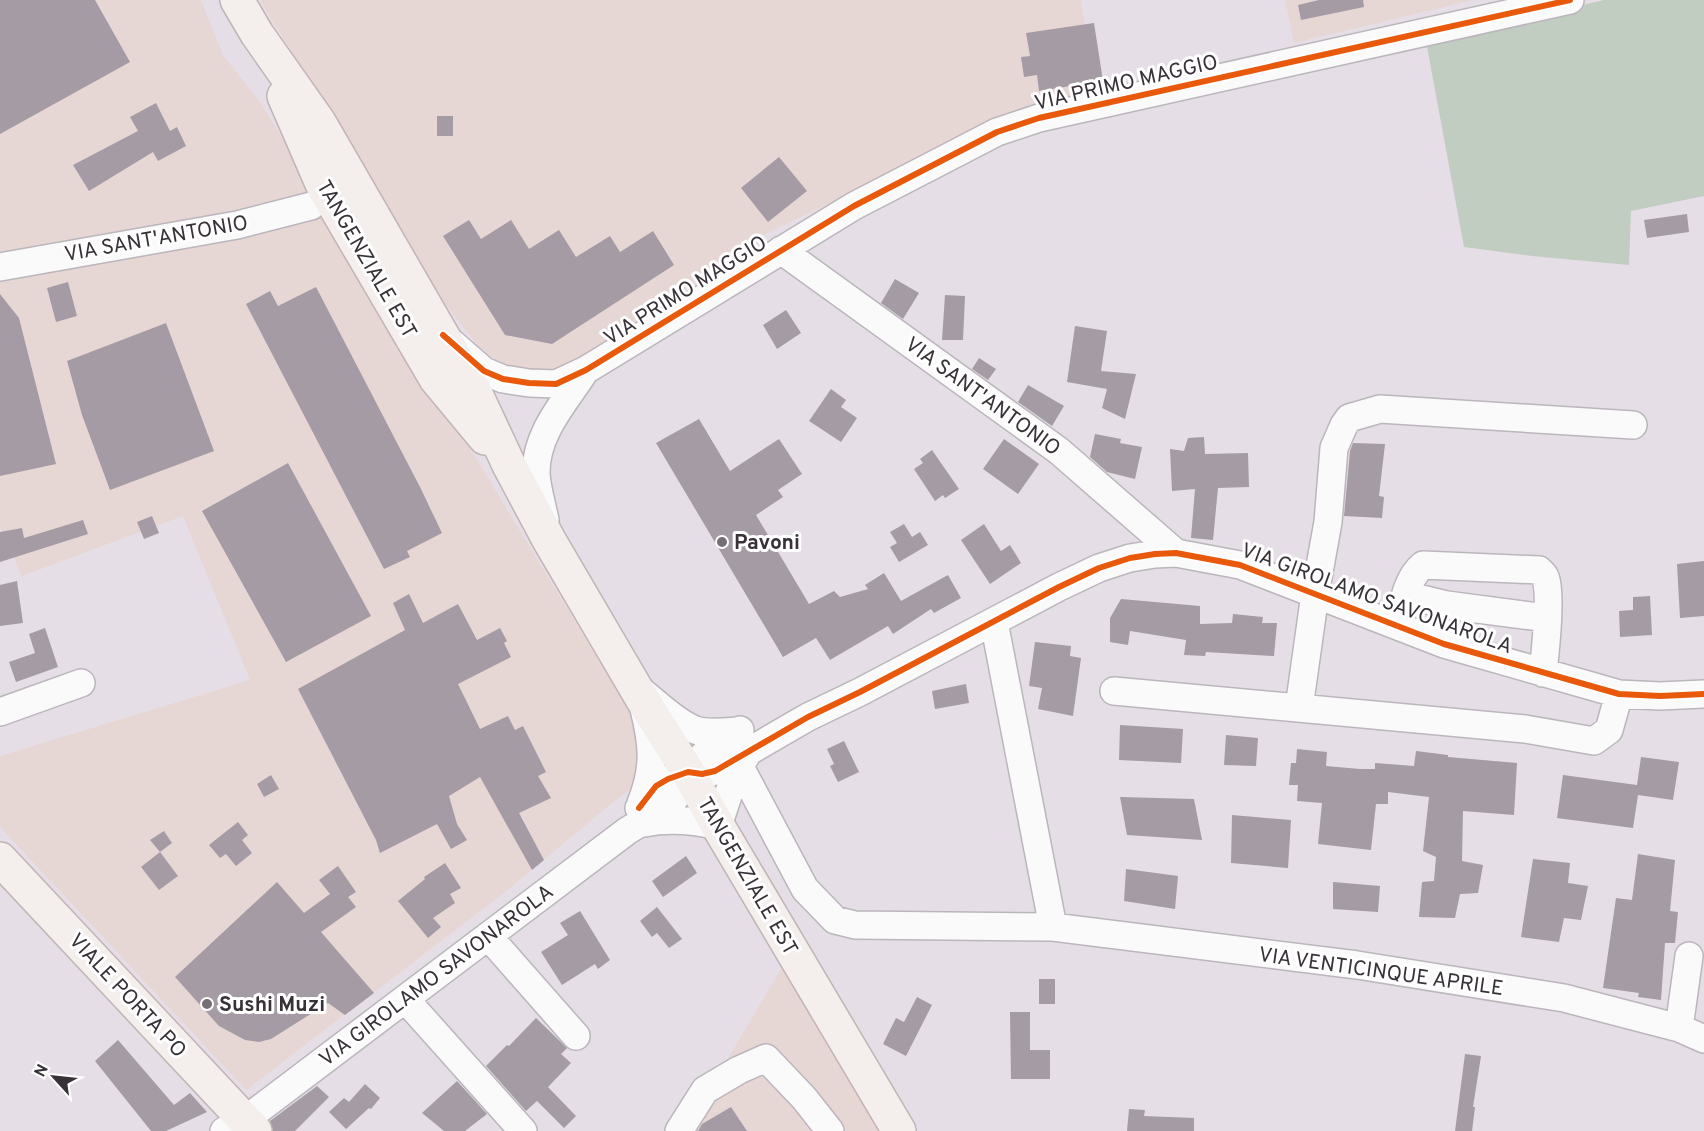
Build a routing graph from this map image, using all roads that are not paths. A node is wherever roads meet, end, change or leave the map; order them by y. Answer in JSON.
{"nodes":[{"id":1,"x":237,"y":0,"type":"edge"},
{"id":2,"x":1570,"y":0,"type":"edge"},
{"id":3,"x":257,"y":34,"type":"junction"},
{"id":4,"x":311,"y":206,"type":"dead end"},
{"id":5,"x":781,"y":250,"type":"junction"},
{"id":6,"x":0,"y":267,"type":"edge"},
{"id":7,"x":443,"y":335,"type":"junction"},
{"id":8,"x":586,"y":370,"type":"junction"},
{"id":9,"x":1633,"y":424,"type":"dead end"},
{"id":10,"x":509,"y":465,"type":"junction"},
{"id":11,"x":549,"y":540,"type":"junction"},
{"id":12,"x":1176,"y":553,"type":"junction"},
{"id":13,"x":1315,"y":594,"type":"junction"},
{"id":14,"x":1406,"y":595,"type":"junction"},
{"id":15,"x":1547,"y":618,"type":"junction"},
{"id":16,"x":994,"y":622,"type":"junction"},
{"id":17,"x":1398,"y":626,"type":"junction"},
{"id":18,"x":1543,"y":673,"type":"junction"},
{"id":19,"x":81,"y":683,"type":"dead end"},
{"id":20,"x":1114,"y":691,"type":"dead end"},
{"id":21,"x":638,"y":692,"type":"junction"},
{"id":22,"x":1619,"y":694,"type":"junction"},
{"id":23,"x":1704,"y":694,"type":"edge"},
{"id":24,"x":1299,"y":708,"type":"junction"},
{"id":25,"x":0,"y":712,"type":"edge"},
{"id":26,"x":749,"y":738,"type":"junction"},
{"id":27,"x":739,"y":765,"type":"junction"},
{"id":28,"x":688,"y":772,"type":"junction"},
{"id":29,"x":636,"y":821,"type":"junction"},
{"id":30,"x":718,"y":826,"type":"junction"},
{"id":31,"x":0,"y":859,"type":"edge"},
{"id":32,"x":1053,"y":927,"type":"junction"},
{"id":33,"x":488,"y":936,"type":"junction"},
{"id":34,"x":1689,"y":956,"type":"dead end"},
{"id":35,"x":405,"y":999,"type":"junction"},
{"id":36,"x":1679,"y":1028,"type":"junction"},
{"id":37,"x":576,"y":1036,"type":"dead end"},
{"id":38,"x":1704,"y":1039,"type":"edge"},
{"id":39,"x":241,"y":1127,"type":"edge"},
{"id":40,"x":523,"y":1131,"type":"edge"},
{"id":41,"x":679,"y":1131,"type":"edge"},
{"id":42,"x":830,"y":1131,"type":"edge"},
{"id":43,"x":899,"y":1131,"type":"edge"}],
"edges":[{"from":1,"to":3,"type":"main road","name":"TANGENZIALE EST"},
{"from":2,"to":5,"type":"street","name":"VIA PRIMO MAGGIO"},
{"from":3,"to":7,"type":"main road","name":"TANGENZIALE EST"},
{"from":3,"to":10,"type":"main road","name":"TANGENZIALE EST"},
{"from":4,"to":6,"type":"street","name":"VIA SANT'ANTONIO"},
{"from":5,"to":8,"type":"street","name":"VIA PRIMO MAGGIO"},
{"from":5,"to":12,"type":"street","name":"VIA SANT'ANTONIO"},
{"from":7,"to":8,"type":"street","name":"VIA PRIMO MAGGIO"},
{"from":7,"to":10,"type":"main road","name":"TANGENZIALE EST"},
{"from":8,"to":11,"type":"street","name":"VIA PRIMO MAGGIO"},
{"from":9,"to":13,"type":"street"},
{"from":10,"to":11,"type":"main road","name":"TANGENZIALE EST"},
{"from":11,"to":21,"type":"main road","name":"TANGENZIALE EST"},
{"from":12,"to":13,"type":"street","name":"VIA GIROLAMO SAVONAROLA"},
{"from":12,"to":16,"type":"street","name":"VIA GIROLAMO SAVONAROLA"},
{"from":13,"to":17,"type":"street","name":"VIA GIROLAMO SAVONAROLA"},
{"from":13,"to":24,"type":"street"},
{"from":14,"to":15,"type":"street"},
{"from":14,"to":15,"type":"street"},
{"from":14,"to":17,"type":"street"},
{"from":15,"to":18,"type":"street"},
{"from":16,"to":26,"type":"street","name":"VIA GIROLAMO SAVONAROLA"},
{"from":16,"to":32,"type":"street"},
{"from":17,"to":18,"type":"street","name":"VIA GIROLAMO SAVONAROLA"},
{"from":18,"to":22,"type":"street","name":"VIA GIROLAMO SAVONAROLA"},
{"from":19,"to":25,"type":"street"},
{"from":20,"to":24,"type":"street"},
{"from":21,"to":26,"type":"street","name":"VIA GIROLAMO SAVONAROLA"},
{"from":21,"to":28,"type":"main road","name":"TANGENZIALE EST"},
{"from":21,"to":29,"type":"street"},
{"from":22,"to":23,"type":"street","name":"VIA GIROLAMO SAVONAROLA"},
{"from":22,"to":24,"type":"street"},
{"from":26,"to":27,"type":"street","name":"VIA GIROLAMO SAVONAROLA"},
{"from":26,"to":28,"type":"street","name":"VIA GIROLAMO SAVONAROLA"},
{"from":27,"to":30,"type":"street","name":"VIA GIROLAMO SAVONAROLA"},
{"from":27,"to":32,"type":"street","name":"VIA VENTICINQUE APRILE"},
{"from":28,"to":29,"type":"street","name":"VIA GIROLAMO SAVONAROLA"},
{"from":28,"to":30,"type":"main road","name":"TANGENZIALE EST"},
{"from":29,"to":30,"type":"street","name":"VIA GIROLAMO SAVONAROLA"},
{"from":29,"to":33,"type":"street","name":"VIA GIROLAMO SAVONAROLA"},
{"from":30,"to":43,"type":"main road","name":"TANGENZIALE EST"},
{"from":31,"to":39,"type":"main road","name":"VIALE PORTA PO"},
{"from":32,"to":36,"type":"street","name":"VIA VENTICINQUE APRILE"},
{"from":33,"to":35,"type":"street","name":"VIA GIROLAMO SAVONAROLA"},
{"from":33,"to":37,"type":"street"},
{"from":34,"to":36,"type":"street"},
{"from":35,"to":39,"type":"street","name":"VIA GIROLAMO SAVONAROLA"},
{"from":35,"to":40,"type":"street"},
{"from":36,"to":38,"type":"street","name":"VIA VENTICINQUE APRILE"},
{"from":41,"to":42,"type":"street"}]}
